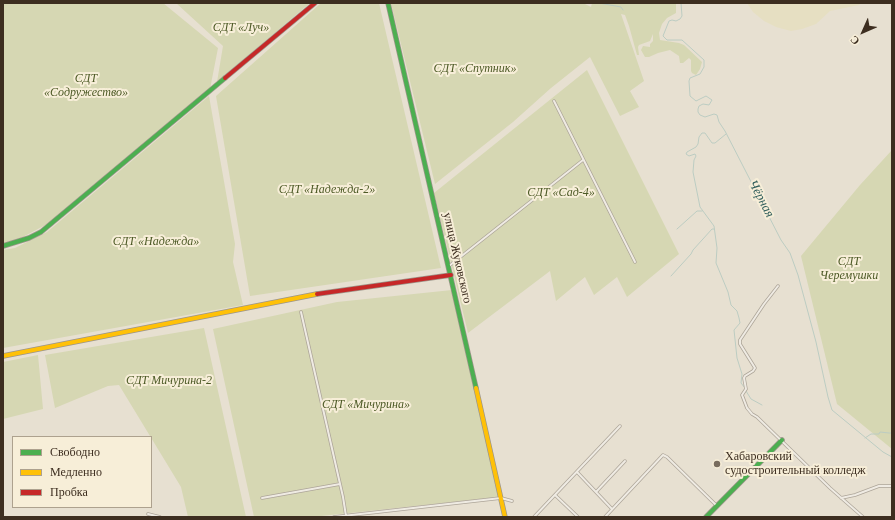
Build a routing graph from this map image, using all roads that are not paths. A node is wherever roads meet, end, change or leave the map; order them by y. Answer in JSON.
{"nodes":[{"id":1,"x":315,"y":3,"type":"edge"},
{"id":2,"x":388,"y":3,"type":"edge"},
{"id":3,"x":554,"y":100,"type":"dead end"},
{"id":4,"x":584,"y":160,"type":"junction"},
{"id":5,"x":3,"y":246,"type":"edge"},
{"id":6,"x":634,"y":262,"type":"dead end"},
{"id":7,"x":449,"y":266,"type":"junction"},
{"id":8,"x":451,"y":275,"type":"junction"},
{"id":9,"x":778,"y":286,"type":"dead end"},
{"id":10,"x":301,"y":312,"type":"dead end"},
{"id":11,"x":3,"y":356,"type":"edge"},
{"id":12,"x":620,"y":426,"type":"dead end"},
{"id":13,"x":782,"y":440,"type":"junction"},
{"id":14,"x":625,"y":461,"type":"dead end"},
{"id":15,"x":577,"y":472,"type":"junction"},
{"id":16,"x":340,"y":484,"type":"junction"},
{"id":17,"x":892,"y":486,"type":"edge"},
{"id":18,"x":596,"y":492,"type":"junction"},
{"id":19,"x":555,"y":495,"type":"junction"},
{"id":20,"x":262,"y":498,"type":"dead end"},
{"id":21,"x":501,"y":498,"type":"junction"},
{"id":22,"x":841,"y":498,"type":"junction"},
{"id":23,"x":512,"y":501,"type":"dead end"},
{"id":24,"x":717,"y":506,"type":"junction"},
{"id":25,"x":612,"y":509,"type":"junction"},
{"id":26,"x":148,"y":514,"type":"dead end"},
{"id":27,"x":346,"y":516,"type":"junction"},
{"id":28,"x":160,"y":517,"type":"edge"},
{"id":29,"x":334,"y":517,"type":"edge"},
{"id":30,"x":505,"y":517,"type":"edge"},
{"id":31,"x":534,"y":517,"type":"edge"},
{"id":32,"x":578,"y":517,"type":"edge"},
{"id":33,"x":604,"y":517,"type":"edge"},
{"id":34,"x":706,"y":517,"type":"edge"},
{"id":35,"x":863,"y":517,"type":"edge"}],
"edges":[{"from":1,"to":5,"type":"street"},
{"from":2,"to":7,"type":"street","name":"улица Жуковского"},
{"from":3,"to":4,"type":"street"},
{"from":4,"to":6,"type":"street"},
{"from":4,"to":7,"type":"street"},
{"from":7,"to":8,"type":"street","name":"улица Жуковского"},
{"from":8,"to":11,"type":"street"},
{"from":8,"to":21,"type":"street","name":"улица Жуковского"},
{"from":9,"to":13,"type":"street"},
{"from":10,"to":16,"type":"street"},
{"from":12,"to":15,"type":"street"},
{"from":13,"to":22,"type":"street"},
{"from":13,"to":24,"type":"street"},
{"from":14,"to":18,"type":"street"},
{"from":15,"to":18,"type":"street"},
{"from":15,"to":19,"type":"street"},
{"from":16,"to":20,"type":"street"},
{"from":16,"to":27,"type":"street"},
{"from":17,"to":22,"type":"street"},
{"from":18,"to":25,"type":"street"},
{"from":19,"to":31,"type":"street"},
{"from":19,"to":32,"type":"street"},
{"from":21,"to":23,"type":"street"},
{"from":21,"to":27,"type":"street"},
{"from":21,"to":30,"type":"street","name":"улица Жуковского"},
{"from":22,"to":35,"type":"street"},
{"from":24,"to":25,"type":"street"},
{"from":24,"to":34,"type":"street"},
{"from":25,"to":33,"type":"street"},
{"from":26,"to":28,"type":"street"},
{"from":27,"to":29,"type":"street"}]}
